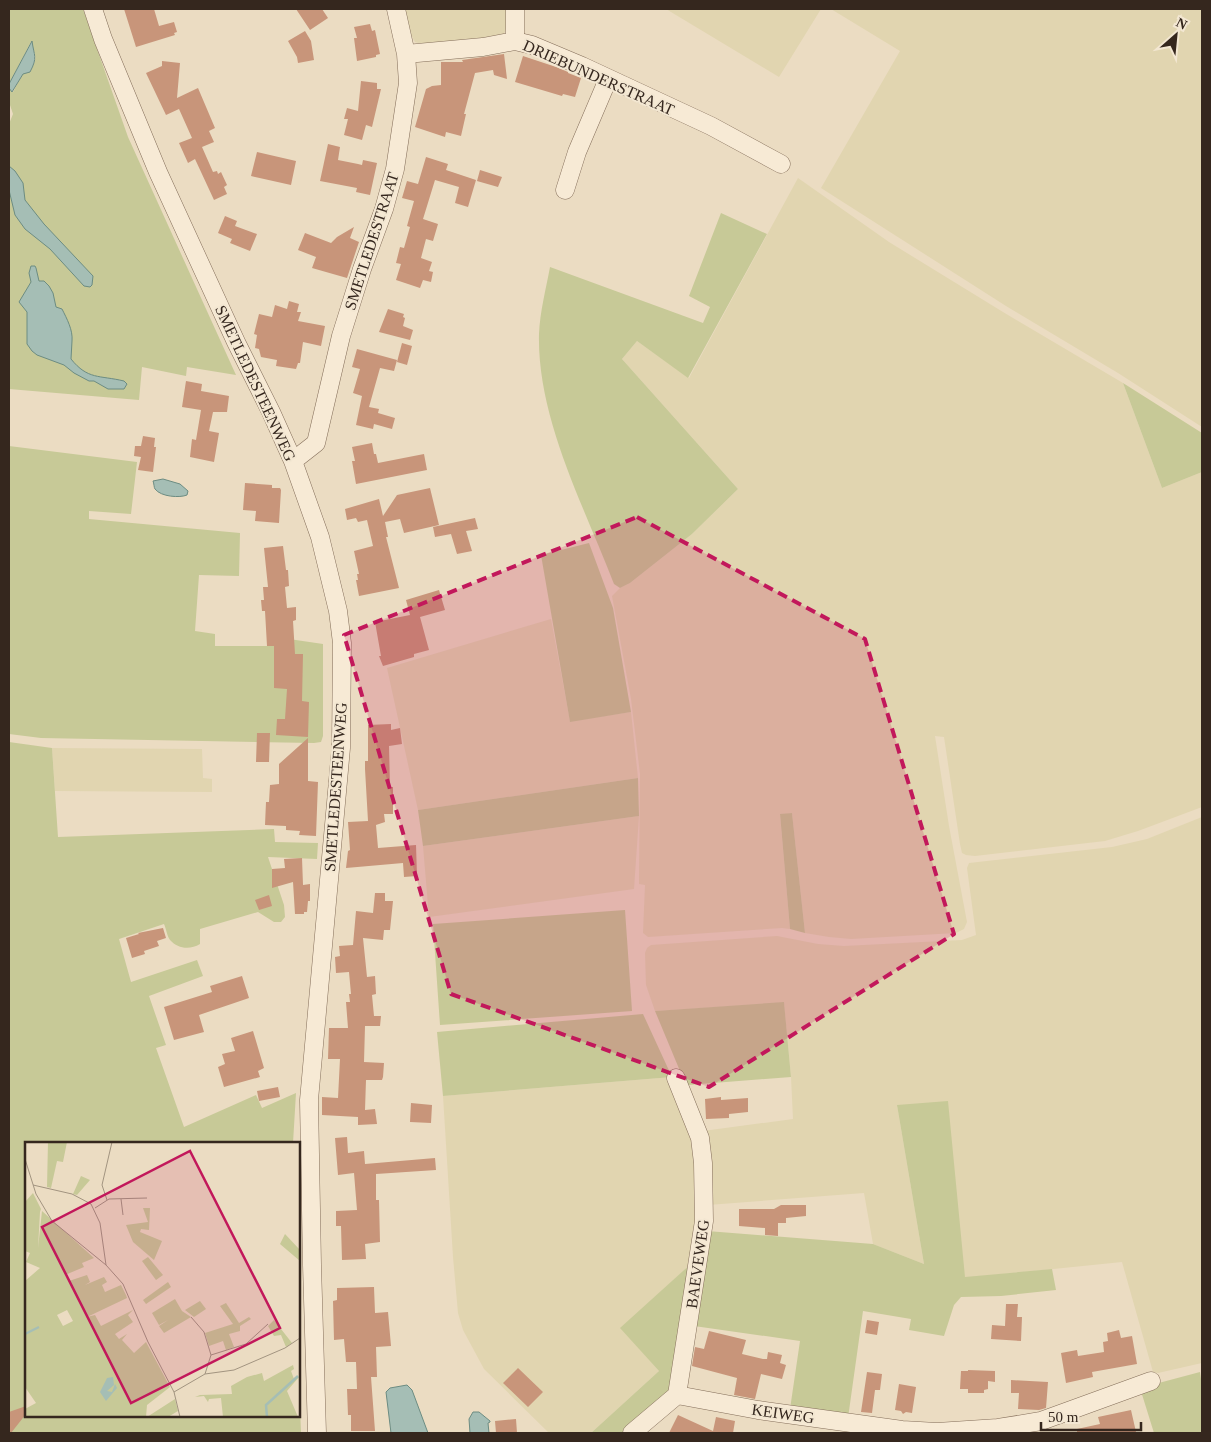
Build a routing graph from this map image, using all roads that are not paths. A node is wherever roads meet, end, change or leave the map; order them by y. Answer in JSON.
{"nodes":[{"id":1,"x":93,"y":9,"type":"edge"},
{"id":2,"x":396,"y":9,"type":"edge"},
{"id":3,"x":515,"y":9,"type":"edge"},
{"id":4,"x":515,"y":41,"type":"junction"},
{"id":5,"x":406,"y":54,"type":"junction"},
{"id":6,"x":608,"y":79,"type":"junction"},
{"id":7,"x":781,"y":164,"type":"dead end"},
{"id":8,"x":565,"y":190,"type":"dead end"},
{"id":9,"x":293,"y":461,"type":"junction"},
{"id":10,"x":676,"y":1078,"type":"dead end"},
{"id":11,"x":1150,"y":1381,"type":"dead end"},
{"id":12,"x":677,"y":1395,"type":"junction"},
{"id":13,"x":317,"y":1433,"type":"edge"},
{"id":14,"x":632,"y":1433,"type":"edge"}],
"edges":[{"from":1,"to":9,"type":"street","name":"SMETLEDESTEENWEG"},
{"from":2,"to":5,"type":"street","name":"SMETLEDESTRAAT"},
{"from":3,"to":4,"type":"street"},
{"from":4,"to":5,"type":"street","name":"DRIEBUNDERSTRAAT"},
{"from":4,"to":6,"type":"street","name":"DRIEBUNDERSTRAAT"},
{"from":5,"to":9,"type":"street","name":"SMETLEDESTRAAT"},
{"from":6,"to":7,"type":"street","name":"DRIEBUNDERSTRAAT"},
{"from":6,"to":8,"type":"street"},
{"from":9,"to":13,"type":"street","name":"SMETLEDESTEENWEG"},
{"from":10,"to":12,"type":"street","name":"BAEVEWEG"},
{"from":11,"to":12,"type":"street","name":"KEIWEG"},
{"from":12,"to":14,"type":"street"}]}
